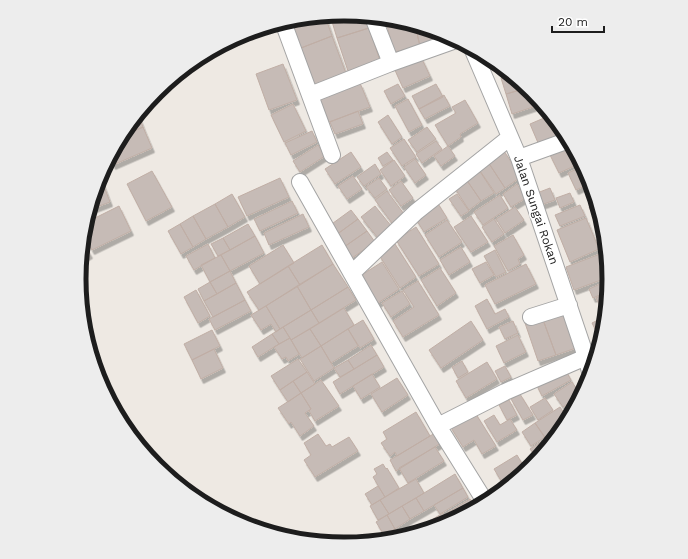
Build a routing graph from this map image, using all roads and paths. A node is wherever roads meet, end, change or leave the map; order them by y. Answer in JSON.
{"nodes":[{"id":1,"x":375,"y":23,"type":"edge"},
{"id":2,"x":285,"y":28,"type":"edge"},
{"id":3,"x":447,"y":43,"type":"edge"},
{"id":4,"x":476,"y":58,"type":"edge"},
{"id":5,"x":391,"y":63,"type":"junction"},
{"id":6,"x":310,"y":95,"type":"junction"},
{"id":7,"x":509,"y":138,"type":"junction"},
{"id":8,"x":563,"y":142,"type":"edge"},
{"id":9,"x":332,"y":155,"type":"dead end"},
{"id":10,"x":519,"y":158,"type":"junction"},
{"id":11,"x":300,"y":182,"type":"dead end"},
{"id":12,"x":352,"y":273,"type":"junction"},
{"id":13,"x":569,"y":304,"type":"junction"},
{"id":14,"x":531,"y":317,"type":"dead end"},
{"id":15,"x":586,"y":357,"type":"junction"},
{"id":16,"x":588,"y":365,"type":"edge"},
{"id":17,"x":438,"y":426,"type":"junction"},
{"id":18,"x":482,"y":497,"type":"edge"}],
"edges":[{"from":1,"to":5,"type":"street"},
{"from":2,"to":6,"type":"street"},
{"from":3,"to":5,"type":"street"},
{"from":4,"to":7,"type":"street","name":"Jalan Sungai Rokan"},
{"from":5,"to":6,"type":"street"},
{"from":6,"to":9,"type":"street"},
{"from":7,"to":10,"type":"street","name":"Jalan Sungai Rokan"},
{"from":7,"to":12,"type":"street"},
{"from":8,"to":10,"type":"street"},
{"from":10,"to":13,"type":"street","name":"Jalan Sungai Rokan"},
{"from":11,"to":12,"type":"street"},
{"from":12,"to":17,"type":"street"},
{"from":13,"to":14,"type":"street"},
{"from":13,"to":15,"type":"street","name":"Jalan Sungai Rokan"},
{"from":15,"to":16,"type":"street","name":"Jalan Sungai Rokan"},
{"from":15,"to":17,"type":"street"},
{"from":17,"to":18,"type":"street"}]}
